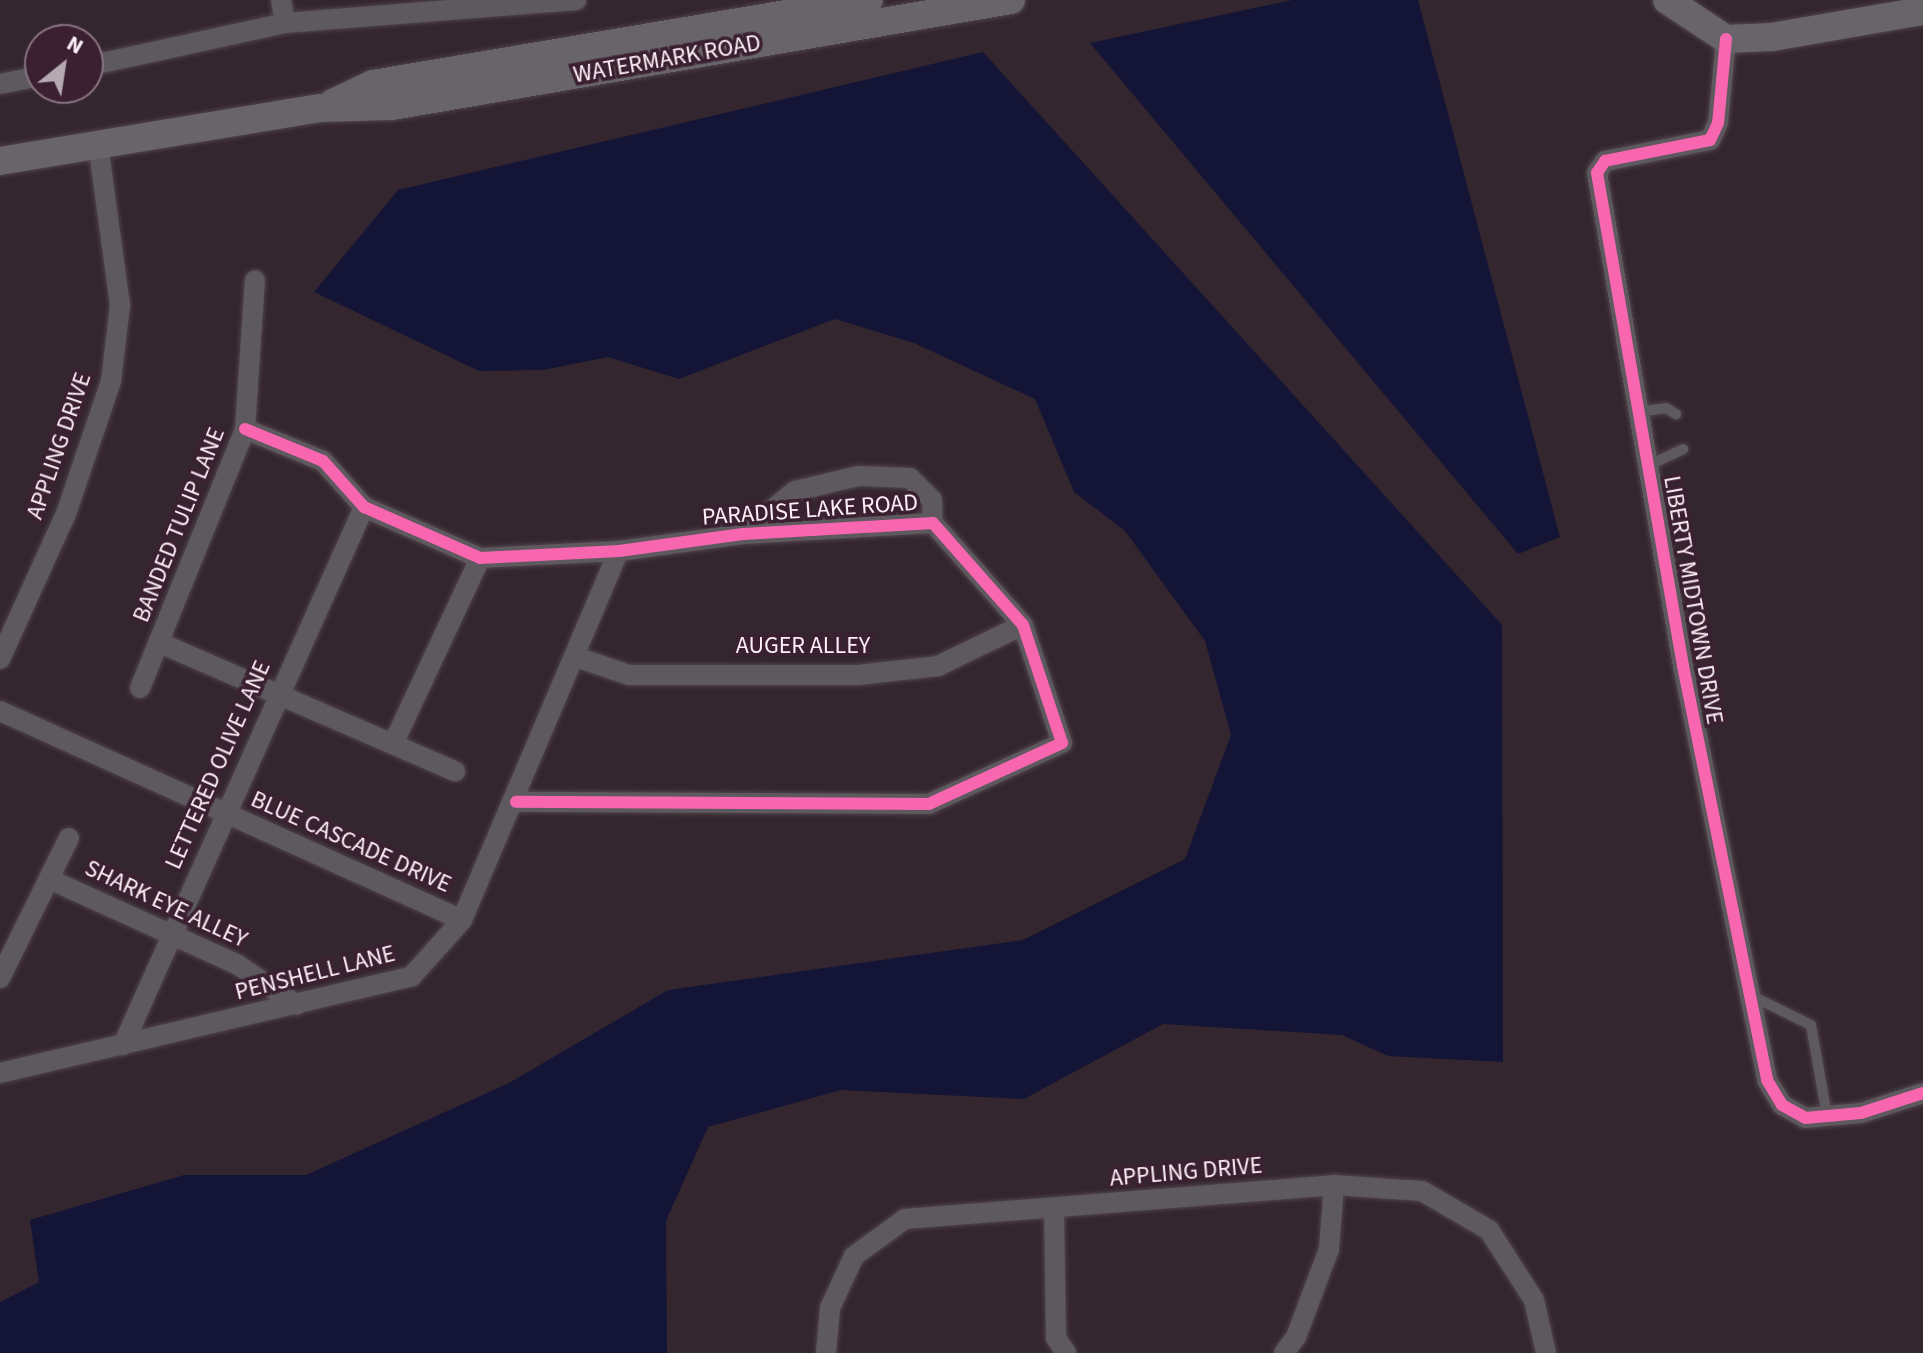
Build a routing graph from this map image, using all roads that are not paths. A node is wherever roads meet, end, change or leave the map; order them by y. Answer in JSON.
{"nodes":[{"id":1,"x":281,"y":0,"type":"edge"},
{"id":2,"x":576,"y":0,"type":"edge"},
{"id":3,"x":869,"y":0,"type":"edge"},
{"id":4,"x":1011,"y":0,"type":"edge"},
{"id":5,"x":1667,"y":0,"type":"edge"},
{"id":6,"x":1923,"y":11,"type":"edge"},
{"id":7,"x":285,"y":23,"type":"junction"},
{"id":8,"x":1726,"y":39,"type":"junction"},
{"id":9,"x":104,"y":63,"type":"edge"},
{"id":10,"x":24,"y":79,"type":"edge"},
{"id":11,"x":0,"y":84,"type":"edge"},
{"id":12,"x":321,"y":108,"type":"junction"},
{"id":13,"x":98,"y":145,"type":"junction"},
{"id":14,"x":0,"y":161,"type":"edge"},
{"id":15,"x":255,"y":280,"type":"dead end"},
{"id":16,"x":1636,"y":412,"type":"junction"},
{"id":17,"x":1676,"y":414,"type":"dead end"},
{"id":18,"x":245,"y":429,"type":"junction"},
{"id":19,"x":1683,"y":449,"type":"dead end"},
{"id":20,"x":1647,"y":466,"type":"junction"},
{"id":21,"x":364,"y":507,"type":"junction"},
{"id":22,"x":933,"y":523,"type":"junction"},
{"id":23,"x":743,"y":534,"type":"junction"},
{"id":24,"x":619,"y":551,"type":"junction"},
{"id":25,"x":480,"y":558,"type":"junction"},
{"id":26,"x":1023,"y":625,"type":"junction"},
{"id":27,"x":160,"y":643,"type":"junction"},
{"id":28,"x":576,"y":657,"type":"junction"},
{"id":29,"x":0,"y":659,"type":"edge"},
{"id":30,"x":140,"y":688,"type":"dead end"},
{"id":31,"x":278,"y":694,"type":"junction"},
{"id":32,"x":0,"y":711,"type":"edge"},
{"id":33,"x":394,"y":742,"type":"junction"},
{"id":34,"x":455,"y":771,"type":"dead end"},
{"id":35,"x":516,"y":802,"type":"junction"},
{"id":36,"x":224,"y":812,"type":"junction"},
{"id":37,"x":69,"y":838,"type":"dead end"},
{"id":38,"x":51,"y":880,"type":"junction"},
{"id":39,"x":462,"y":920,"type":"junction"},
{"id":40,"x":172,"y":932,"type":"junction"},
{"id":41,"x":0,"y":978,"type":"edge"},
{"id":42,"x":1747,"y":994,"type":"junction"},
{"id":43,"x":297,"y":1005,"type":"junction"},
{"id":44,"x":123,"y":1045,"type":"junction"},
{"id":45,"x":0,"y":1073,"type":"edge"},
{"id":46,"x":1923,"y":1093,"type":"edge"},
{"id":47,"x":1827,"y":1116,"type":"junction"},
{"id":48,"x":1334,"y":1185,"type":"junction"},
{"id":49,"x":1054,"y":1210,"type":"junction"},
{"id":50,"x":826,"y":1353,"type":"edge"},
{"id":51,"x":1066,"y":1353,"type":"edge"},
{"id":52,"x":1284,"y":1353,"type":"edge"},
{"id":53,"x":1546,"y":1353,"type":"edge"}],
"edges":[{"from":1,"to":7,"type":"street"},
{"from":2,"to":7,"type":"street"},
{"from":3,"to":12,"type":"street","name":"WATERMARK ROAD"},
{"from":4,"to":12,"type":"street","name":"WATERMARK ROAD"},
{"from":5,"to":8,"type":"street"},
{"from":6,"to":8,"type":"street"},
{"from":7,"to":9,"type":"street"},
{"from":8,"to":16,"type":"street","name":"LIBERTY MIDTOWN DRIVE"},
{"from":10,"to":11,"type":"street"},
{"from":12,"to":13,"type":"street","name":"WATERMARK ROAD"},
{"from":13,"to":14,"type":"street","name":"WATERMARK ROAD"},
{"from":13,"to":29,"type":"street","name":"APPLING DRIVE"},
{"from":15,"to":18,"type":"street","name":"BANDED TULIP LANE"},
{"from":16,"to":17,"type":"lane"},
{"from":16,"to":20,"type":"street","name":"LIBERTY MIDTOWN DRIVE"},
{"from":18,"to":21,"type":"street","name":"PARADISE LAKE ROAD"},
{"from":18,"to":27,"type":"street","name":"BANDED TULIP LANE"},
{"from":19,"to":20,"type":"lane"},
{"from":20,"to":42,"type":"street","name":"LIBERTY MIDTOWN DRIVE"},
{"from":21,"to":25,"type":"street","name":"PARADISE LAKE ROAD"},
{"from":21,"to":31,"type":"street","name":"LETTERED OLIVE LANE"},
{"from":22,"to":23,"type":"street","name":"PARADISE LAKE ROAD"},
{"from":22,"to":23,"type":"street","name":"PARADISE LAKE ROAD"},
{"from":22,"to":26,"type":"street","name":"PARADISE LAKE ROAD"},
{"from":23,"to":24,"type":"street","name":"PARADISE LAKE ROAD"},
{"from":24,"to":25,"type":"street","name":"PARADISE LAKE ROAD"},
{"from":24,"to":28,"type":"street","name":"PENSHELL LANE"},
{"from":25,"to":33,"type":"street"},
{"from":26,"to":28,"type":"street","name":"AUGER ALLEY"},
{"from":26,"to":35,"type":"street","name":"PARADISE LAKE ROAD"},
{"from":27,"to":30,"type":"street","name":"BANDED TULIP LANE"},
{"from":27,"to":31,"type":"street"},
{"from":28,"to":35,"type":"street","name":"PENSHELL LANE"},
{"from":31,"to":33,"type":"street"},
{"from":31,"to":36,"type":"street","name":"LETTERED OLIVE LANE"},
{"from":32,"to":36,"type":"street","name":"BLUE CASCADE DRIVE"},
{"from":33,"to":34,"type":"street"},
{"from":35,"to":39,"type":"street","name":"PENSHELL LANE"},
{"from":36,"to":39,"type":"street","name":"BLUE CASCADE DRIVE"},
{"from":36,"to":40,"type":"street","name":"LETTERED OLIVE LANE"},
{"from":37,"to":38,"type":"street"},
{"from":38,"to":40,"type":"street","name":"SHARK EYE ALLEY"},
{"from":38,"to":41,"type":"street"},
{"from":39,"to":43,"type":"street","name":"PENSHELL LANE"},
{"from":40,"to":43,"type":"street","name":"SHARK EYE ALLEY"},
{"from":40,"to":44,"type":"street","name":"LETTERED OLIVE LANE"},
{"from":42,"to":47,"type":"lane"},
{"from":42,"to":47,"type":"street","name":"LIBERTY MIDTOWN DRIVE"},
{"from":43,"to":44,"type":"street","name":"PENSHELL LANE"},
{"from":44,"to":45,"type":"street","name":"PENSHELL LANE"},
{"from":46,"to":47,"type":"street","name":"LIBERTY MIDTOWN DRIVE"},
{"from":48,"to":49,"type":"street","name":"APPLING DRIVE"},
{"from":48,"to":52,"type":"street"},
{"from":48,"to":53,"type":"street","name":"APPLING DRIVE"},
{"from":49,"to":50,"type":"street","name":"APPLING DRIVE"},
{"from":49,"to":51,"type":"street"}]}
